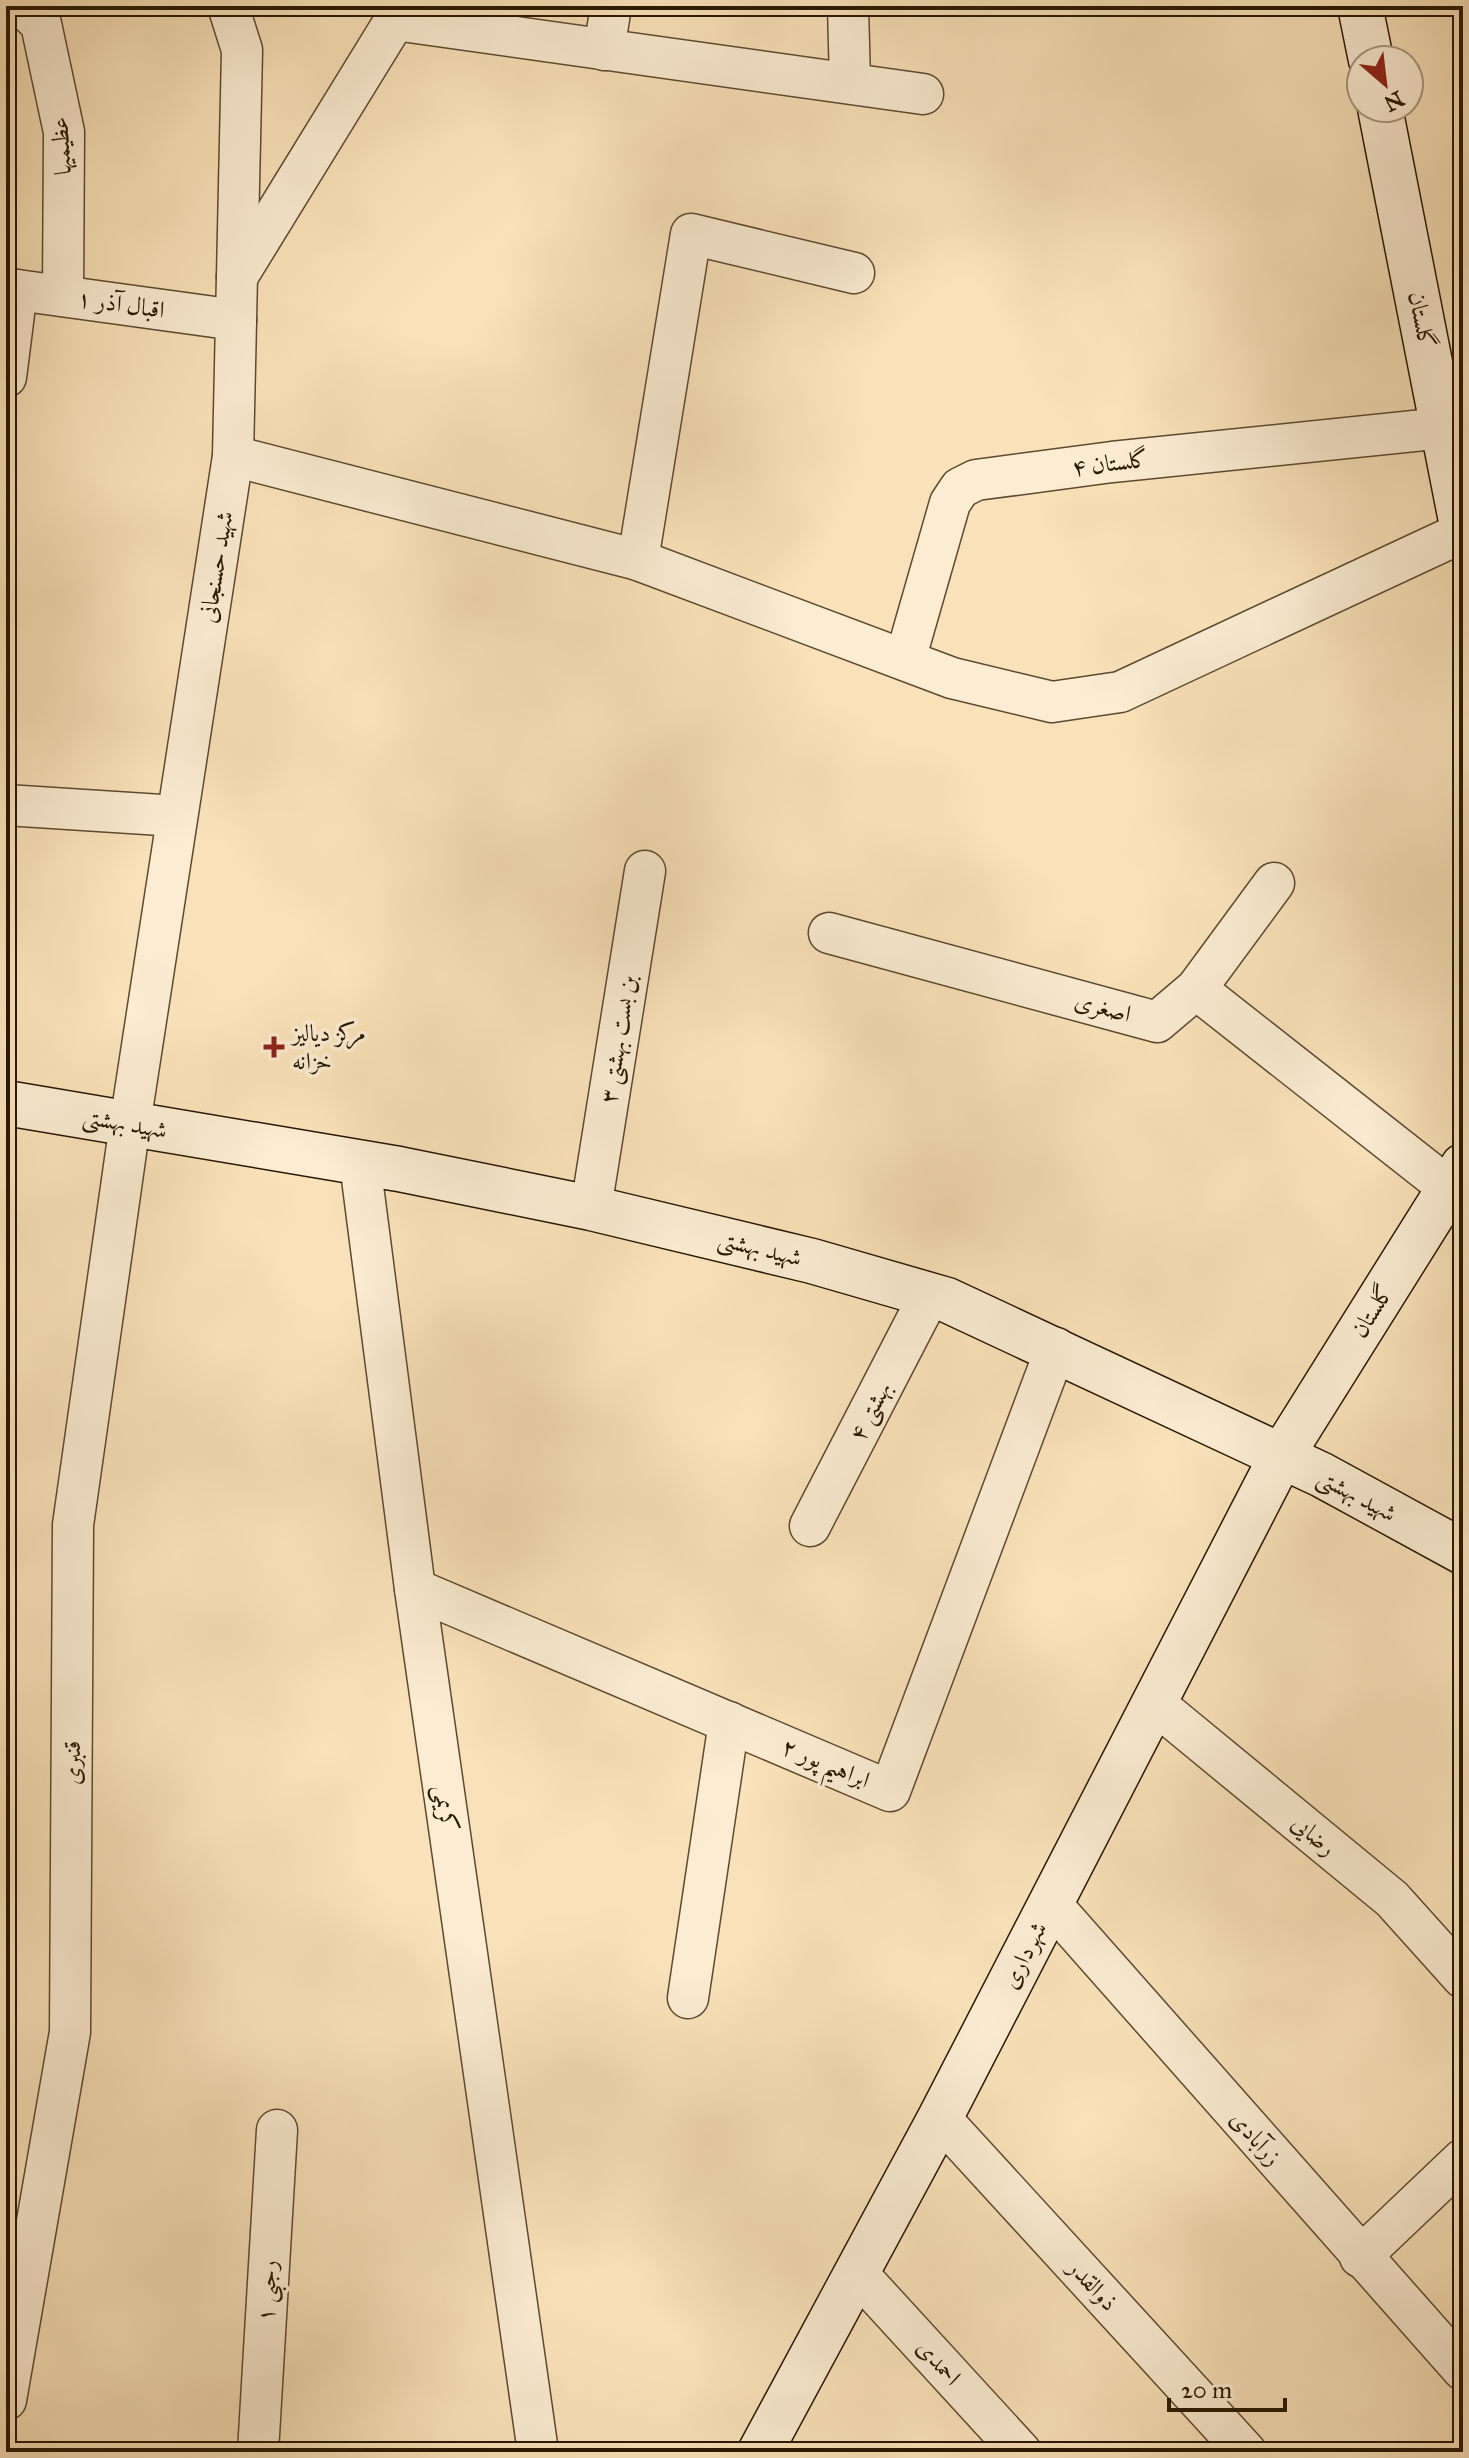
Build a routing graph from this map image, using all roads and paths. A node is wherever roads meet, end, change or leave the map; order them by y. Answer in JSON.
{"nodes":[{"id":1,"x":22,"y":6,"type":"edge"},
{"id":2,"x":228,"y":6,"type":"edge"},
{"id":3,"x":611,"y":6,"type":"edge"},
{"id":4,"x":848,"y":6,"type":"edge"},
{"id":5,"x":1360,"y":6,"type":"edge"},
{"id":6,"x":1368,"y":44,"type":"edge"},
{"id":7,"x":604,"y":50,"type":"junction"},
{"id":8,"x":850,"y":83,"type":"junction"},
{"id":9,"x":923,"y":94,"type":"dead end"},
{"id":10,"x":1383,"y":124,"type":"edge"},
{"id":11,"x":854,"y":273,"type":"dead end"},
{"id":12,"x":237,"y":277,"type":"junction"},
{"id":13,"x":11,"y":291,"type":"edge"},
{"id":14,"x":63,"y":296,"type":"junction"},
{"id":15,"x":236,"y":320,"type":"junction"},
{"id":16,"x":6,"y":377,"type":"edge"},
{"id":17,"x":1443,"y":428,"type":"junction"},
{"id":18,"x":233,"y":456,"type":"junction"},
{"id":19,"x":1458,"y":483,"type":"edge"},
{"id":20,"x":1463,"y":532,"type":"edge"},
{"id":21,"x":638,"y":560,"type":"junction"},
{"id":22,"x":905,"y":660,"type":"junction"},
{"id":23,"x":6,"y":805,"type":"edge"},
{"id":24,"x":177,"y":816,"type":"junction"},
{"id":25,"x":645,"y":871,"type":"dead end"},
{"id":26,"x":1274,"y":883,"type":"dead end"},
{"id":27,"x":829,"y":933,"type":"dead end"},
{"id":28,"x":1196,"y":989,"type":"junction"},
{"id":29,"x":6,"y":1103,"type":"edge"},
{"id":30,"x":130,"y":1124,"type":"junction"},
{"id":31,"x":360,"y":1163,"type":"junction"},
{"id":32,"x":1456,"y":1177,"type":"edge"},
{"id":33,"x":591,"y":1208,"type":"junction"},
{"id":34,"x":929,"y":1296,"type":"junction"},
{"id":35,"x":1056,"y":1348,"type":"junction"},
{"id":36,"x":1282,"y":1455,"type":"junction"},
{"id":37,"x":810,"y":1526,"type":"dead end"},
{"id":38,"x":1463,"y":1552,"type":"edge"},
{"id":39,"x":415,"y":1589,"type":"junction"},
{"id":40,"x":1154,"y":1703,"type":"junction"},
{"id":41,"x":729,"y":1722,"type":"junction"},
{"id":42,"x":1051,"y":1904,"type":"junction"},
{"id":43,"x":1463,"y":1978,"type":"edge"},
{"id":44,"x":688,"y":1998,"type":"dead end"},
{"id":45,"x":940,"y":2118,"type":"junction"},
{"id":46,"x":277,"y":2130,"type":"dead end"},
{"id":47,"x":1463,"y":2159,"type":"edge"},
{"id":48,"x":1360,"y":2257,"type":"junction"},
{"id":49,"x":857,"y":2273,"type":"junction"},
{"id":50,"x":1463,"y":2370,"type":"edge"},
{"id":51,"x":6,"y":2400,"type":"edge"},
{"id":52,"x":258,"y":2452,"type":"edge"},
{"id":53,"x":538,"y":2452,"type":"edge"},
{"id":54,"x":760,"y":2452,"type":"edge"},
{"id":55,"x":1021,"y":2452,"type":"edge"},
{"id":56,"x":1246,"y":2452,"type":"edge"}],
"edges":[{"from":1,"to":14,"type":"street","name":"عظیمیها"},
{"from":2,"to":12,"type":"street","name":"شهید حسنجانی"},
{"from":3,"to":7,"type":"street"},
{"from":4,"to":8,"type":"street"},
{"from":5,"to":6,"type":"street"},
{"from":7,"to":8,"type":"street"},
{"from":7,"to":12,"type":"street"},
{"from":8,"to":9,"type":"street"},
{"from":10,"to":17,"type":"street","name":"گلستان"},
{"from":11,"to":21,"type":"street"},
{"from":12,"to":15,"type":"street","name":"شهید حسنجانی"},
{"from":13,"to":14,"type":"street","name":"اقبال آذر ۱"},
{"from":13,"to":16,"type":"street"},
{"from":14,"to":15,"type":"street","name":"اقبال آذر ۱"},
{"from":15,"to":18,"type":"street","name":"شهید حسنجانی"},
{"from":17,"to":19,"type":"street","name":"گلستان"},
{"from":17,"to":22,"type":"street","name":"گلستان ۴"},
{"from":18,"to":21,"type":"street"},
{"from":18,"to":24,"type":"street","name":"شهید حسنجانی"},
{"from":19,"to":20,"type":"street","name":"گلستان"},
{"from":20,"to":22,"type":"street"},
{"from":21,"to":22,"type":"street"},
{"from":23,"to":24,"type":"street"},
{"from":24,"to":30,"type":"street","name":"شهید حسنجانی"},
{"from":25,"to":33,"type":"street","name":"بن بست بهشتی ۳"},
{"from":26,"to":28,"type":"street"},
{"from":27,"to":28,"type":"street","name":"اصغری"},
{"from":28,"to":32,"type":"street"},
{"from":29,"to":30,"type":"street","name":"شهید بهشتی"},
{"from":30,"to":31,"type":"street","name":"شهید بهشتی"},
{"from":30,"to":51,"type":"street","name":"قنبری"},
{"from":31,"to":33,"type":"street","name":"شهید بهشتی"},
{"from":31,"to":39,"type":"street","name":"کریمی"},
{"from":32,"to":36,"type":"street","name":"گلستان"},
{"from":33,"to":34,"type":"street","name":"شهید بهشتی"},
{"from":34,"to":35,"type":"street","name":"شهید بهشتی"},
{"from":34,"to":37,"type":"street","name":"بهشتی ۴"},
{"from":35,"to":36,"type":"street","name":"شهید بهشتی"},
{"from":35,"to":41,"type":"street","name":"ابراهیم پور ۲"},
{"from":36,"to":38,"type":"street","name":"شهید بهشتی"},
{"from":36,"to":40,"type":"street","name":"شهرداری"},
{"from":39,"to":41,"type":"street","name":"ابراهیم پور ۲"},
{"from":39,"to":53,"type":"street","name":"کریمی"},
{"from":40,"to":42,"type":"street","name":"شهرداری"},
{"from":40,"to":43,"type":"street","name":"رضایی"},
{"from":41,"to":44,"type":"street"},
{"from":42,"to":45,"type":"street","name":"شهرداری"},
{"from":42,"to":48,"type":"street","name":"زرآبادی"},
{"from":45,"to":49,"type":"street","name":"شهرداری"},
{"from":45,"to":56,"type":"street","name":"ذوالقدر"},
{"from":46,"to":52,"type":"street","name":"رجبی ۱"},
{"from":47,"to":48,"type":"street"},
{"from":48,"to":50,"type":"street","name":"زرآبادی"},
{"from":49,"to":54,"type":"street","name":"شهرداری"},
{"from":49,"to":55,"type":"street","name":"احمدی"}]}
